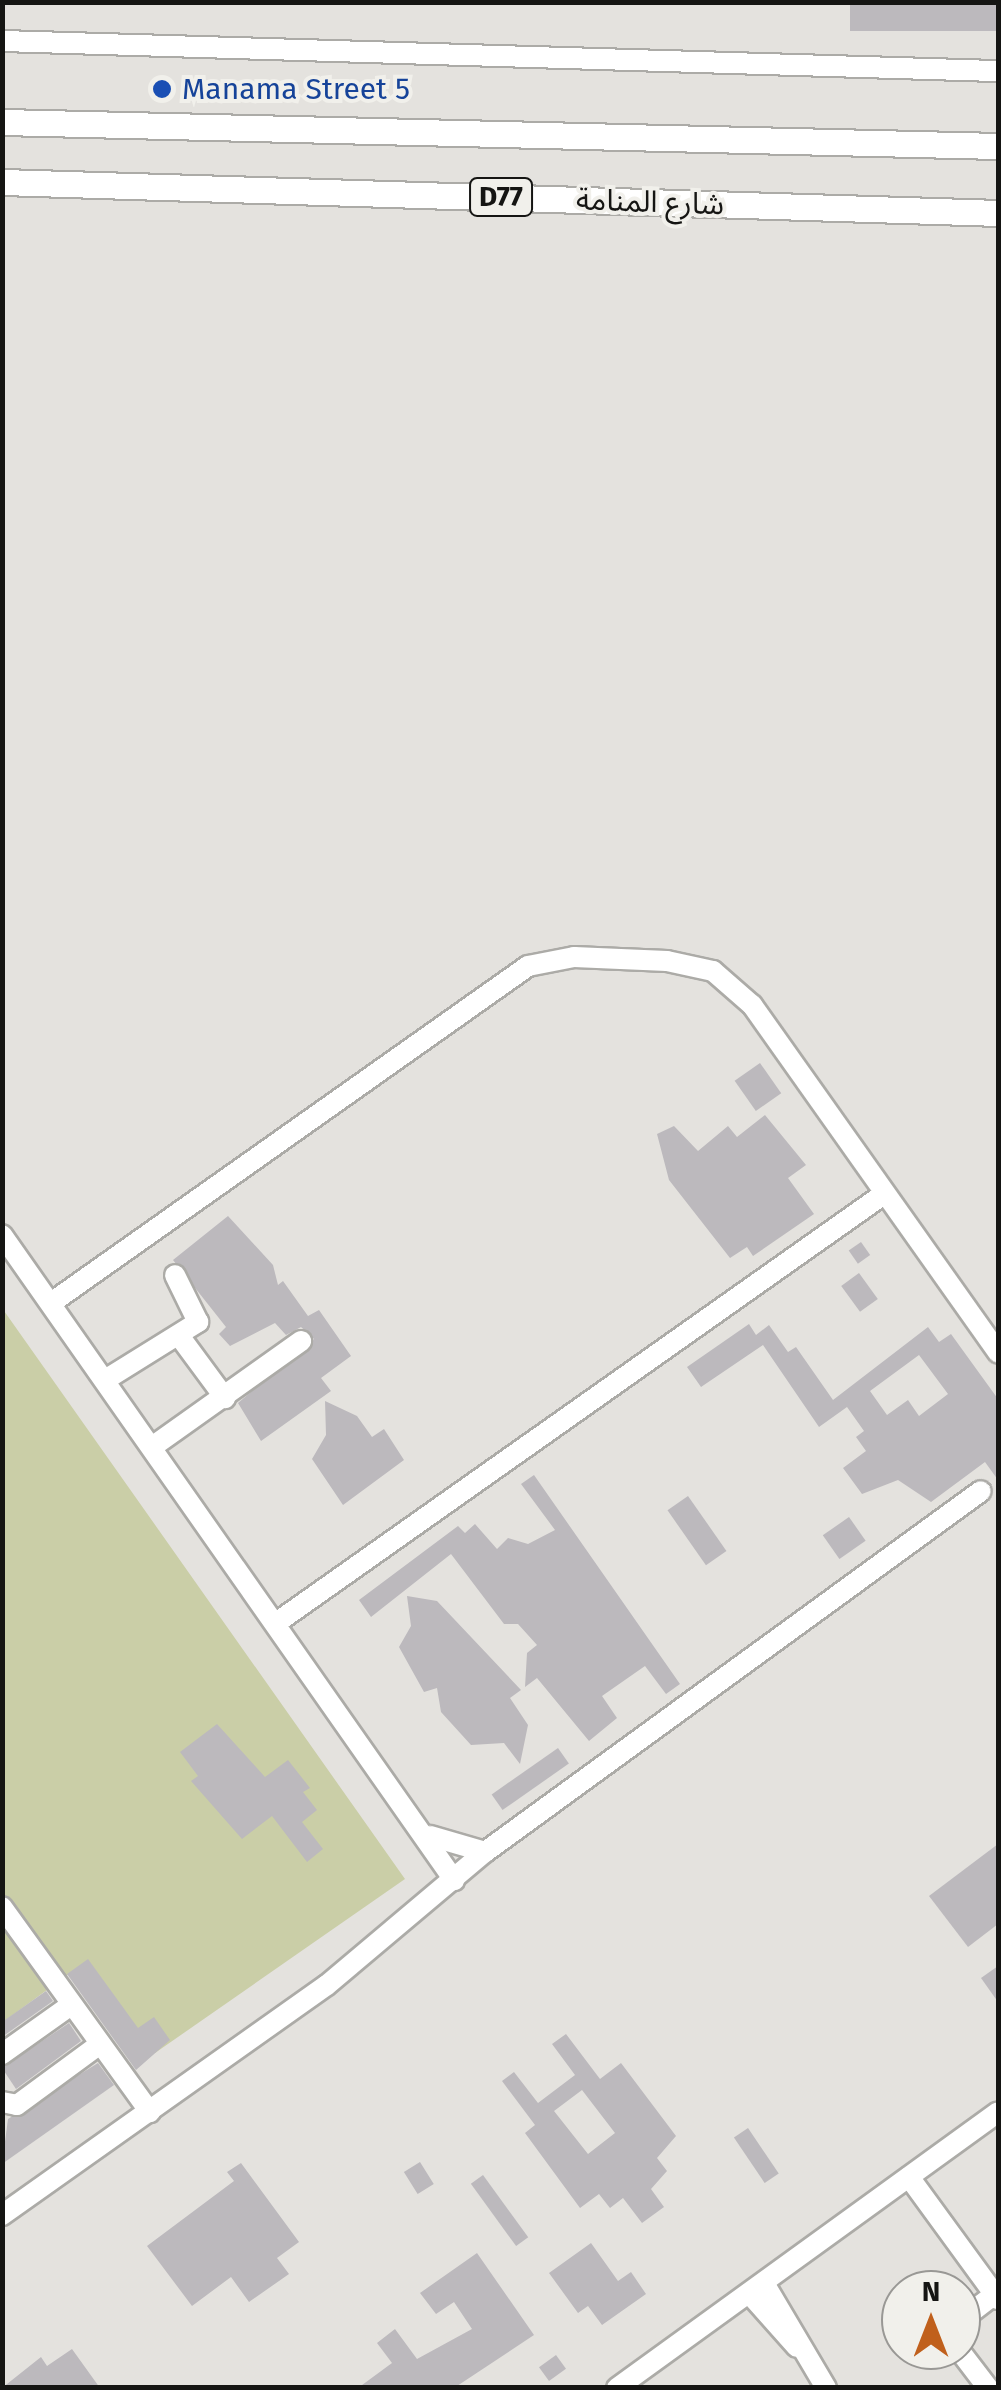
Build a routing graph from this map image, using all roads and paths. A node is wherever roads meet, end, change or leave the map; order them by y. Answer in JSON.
{"nodes":[{"id":1,"x":2,"y":40,"type":"edge"},
{"id":2,"x":998,"y":56,"type":"edge"},
{"id":3,"x":988,"y":71,"type":"edge"},
{"id":4,"x":2,"y":122,"type":"edge"},
{"id":5,"x":998,"y":146,"type":"edge"},
{"id":6,"x":2,"y":182,"type":"edge"},
{"id":7,"x":998,"y":213,"type":"edge"},
{"id":8,"x":884,"y":1194,"type":"junction"},
{"id":9,"x":2,"y":1235,"type":"edge"},
{"id":10,"x":175,"y":1275,"type":"dead end"},
{"id":11,"x":51,"y":1303,"type":"junction"},
{"id":12,"x":180,"y":1338,"type":"junction"},
{"id":13,"x":301,"y":1341,"type":"dead end"},
{"id":14,"x":998,"y":1353,"type":"edge"},
{"id":15,"x":106,"y":1380,"type":"junction"},
{"id":16,"x":226,"y":1398,"type":"junction"},
{"id":17,"x":152,"y":1447,"type":"junction"},
{"id":18,"x":980,"y":1491,"type":"dead end"},
{"id":19,"x":276,"y":1623,"type":"junction"},
{"id":20,"x":428,"y":1835,"type":"junction"},
{"id":21,"x":485,"y":1852,"type":"junction"},
{"id":22,"x":454,"y":1880,"type":"junction"},
{"id":23,"x":2,"y":1907,"type":"edge"},
{"id":24,"x":71,"y":2005,"type":"junction"},
{"id":25,"x":100,"y":2044,"type":"junction"},
{"id":26,"x":2,"y":2054,"type":"edge"},
{"id":27,"x":2,"y":2102,"type":"edge"},
{"id":28,"x":150,"y":2112,"type":"junction"},
{"id":29,"x":998,"y":2112,"type":"edge"},
{"id":30,"x":909,"y":2177,"type":"junction"},
{"id":31,"x":2,"y":2215,"type":"edge"},
{"id":32,"x":988,"y":2270,"type":"edge"},
{"id":33,"x":756,"y":2288,"type":"junction"},
{"id":34,"x":997,"y":2296,"type":"edge"},
{"id":35,"x":618,"y":2388,"type":"edge"},
{"id":36,"x":826,"y":2388,"type":"edge"}],
"edges":[{"from":1,"to":3,"type":"street"},
{"from":2,"to":3,"type":"street"},
{"from":4,"to":5,"type":"main road","number":"D77"},
{"from":6,"to":7,"type":"main road","name":"شارع المنامة","number":"D77"},
{"from":8,"to":11,"type":"street"},
{"from":8,"to":14,"type":"street"},
{"from":8,"to":19,"type":"street"},
{"from":9,"to":11,"type":"street"},
{"from":10,"to":12,"type":"street"},
{"from":11,"to":15,"type":"street"},
{"from":12,"to":15,"type":"street"},
{"from":12,"to":16,"type":"street"},
{"from":13,"to":16,"type":"street"},
{"from":15,"to":17,"type":"street"},
{"from":16,"to":17,"type":"street"},
{"from":17,"to":19,"type":"street"},
{"from":18,"to":21,"type":"street"},
{"from":19,"to":20,"type":"street"},
{"from":20,"to":21,"type":"street"},
{"from":20,"to":22,"type":"street"},
{"from":21,"to":22,"type":"street"},
{"from":22,"to":28,"type":"street"},
{"from":23,"to":24,"type":"street"},
{"from":24,"to":25,"type":"street"},
{"from":24,"to":26,"type":"street"},
{"from":25,"to":27,"type":"street"},
{"from":25,"to":28,"type":"street"},
{"from":28,"to":31,"type":"street"},
{"from":29,"to":30,"type":"street"},
{"from":30,"to":32,"type":"street"},
{"from":30,"to":33,"type":"street"},
{"from":32,"to":34,"type":"street"},
{"from":33,"to":35,"type":"street"},
{"from":33,"to":36,"type":"street"}]}
